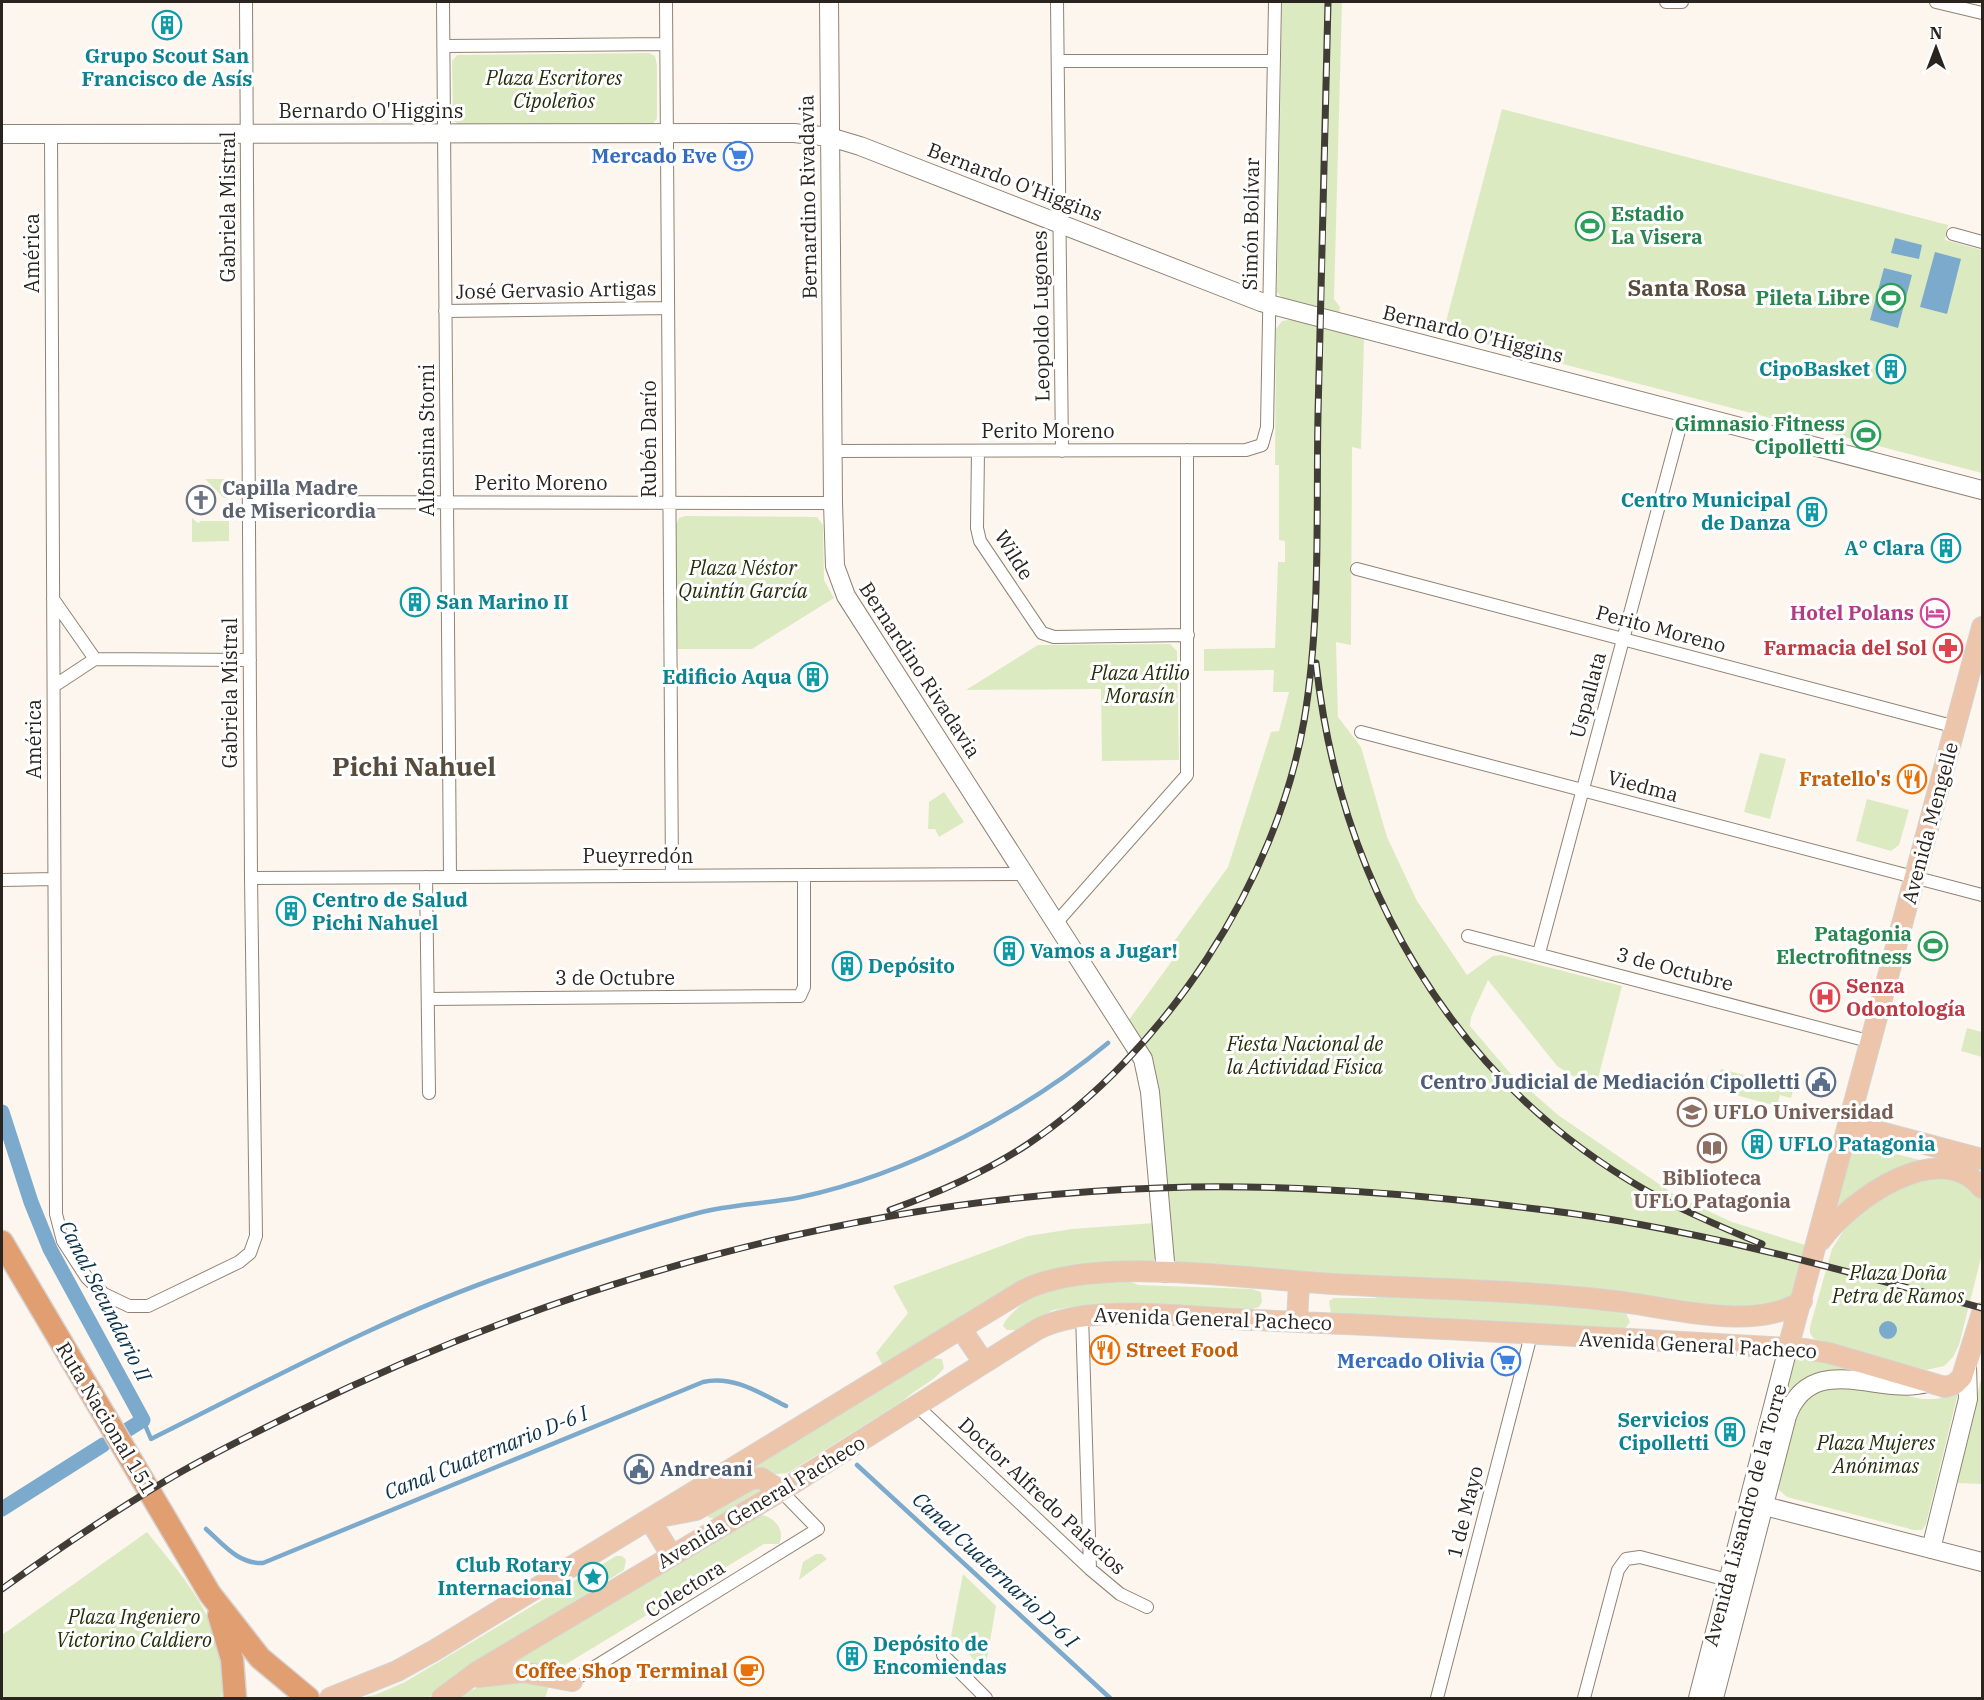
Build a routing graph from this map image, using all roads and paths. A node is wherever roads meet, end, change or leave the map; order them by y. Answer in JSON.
{"nodes":[{"id":1,"x":246,"y":2,"type":"edge"},
{"id":2,"x":443,"y":2,"type":"edge"},
{"id":3,"x":666,"y":2,"type":"edge"},
{"id":4,"x":829,"y":2,"type":"edge"},
{"id":5,"x":1057,"y":2,"type":"edge"},
{"id":6,"x":1275,"y":2,"type":"edge"},
{"id":7,"x":1666,"y":2,"type":"edge"},
{"id":8,"x":1681,"y":2,"type":"edge"},
{"id":9,"x":1936,"y":2,"type":"edge"},
{"id":10,"x":1983,"y":13,"type":"edge"},
{"id":11,"x":666,"y":44,"type":"junction"},
{"id":12,"x":444,"y":46,"type":"junction"},
{"id":13,"x":1058,"y":61,"type":"junction"},
{"id":14,"x":1274,"y":61,"type":"junction"},
{"id":15,"x":667,"y":133,"type":"junction"},
{"id":16,"x":2,"y":134,"type":"edge"},
{"id":17,"x":51,"y":134,"type":"junction"},
{"id":18,"x":248,"y":134,"type":"junction"},
{"id":19,"x":444,"y":134,"type":"junction"},
{"id":20,"x":830,"y":137,"type":"junction"},
{"id":21,"x":1059,"y":224,"type":"junction"},
{"id":22,"x":1953,"y":234,"type":"dead end"},
{"id":23,"x":1983,"y":242,"type":"edge"},
{"id":24,"x":1270,"y":305,"type":"junction"},
{"id":25,"x":668,"y":308,"type":"junction"},
{"id":26,"x":445,"y":311,"type":"junction"},
{"id":27,"x":1684,"y":411,"type":"junction"},
{"id":28,"x":1262,"y":445,"type":"joint"},
{"id":29,"x":1187,"y":450,"type":"junction"},
{"id":30,"x":833,"y":451,"type":"junction"},
{"id":31,"x":978,"y":451,"type":"junction"},
{"id":32,"x":1062,"y":451,"type":"junction"},
{"id":33,"x":1983,"y":489,"type":"edge"},
{"id":34,"x":249,"y":502,"type":"junction"},
{"id":35,"x":447,"y":502,"type":"junction"},
{"id":36,"x":669,"y":502,"type":"junction"},
{"id":37,"x":833,"y":503,"type":"junction"},
{"id":38,"x":1357,"y":569,"type":"dead end"},
{"id":39,"x":53,"y":599,"type":"junction"},
{"id":40,"x":1983,"y":627,"type":"edge"},
{"id":41,"x":1188,"y":635,"type":"junction"},
{"id":42,"x":1623,"y":639,"type":"junction"},
{"id":43,"x":95,"y":659,"type":"junction"},
{"id":44,"x":250,"y":660,"type":"junction"},
{"id":45,"x":54,"y":686,"type":"junction"},
{"id":46,"x":1956,"y":727,"type":"junction"},
{"id":47,"x":1361,"y":732,"type":"dead end"},
{"id":48,"x":1583,"y":790,"type":"junction"},
{"id":49,"x":1025,"y":874,"type":"junction"},
{"id":50,"x":804,"y":875,"type":"junction"},
{"id":51,"x":672,"y":876,"type":"junction"},
{"id":52,"x":426,"y":877,"type":"junction"},
{"id":53,"x":450,"y":877,"type":"junction"},
{"id":54,"x":1916,"y":877,"type":"junction"},
{"id":55,"x":251,"y":878,"type":"junction"},
{"id":56,"x":54,"y":879,"type":"junction"},
{"id":57,"x":2,"y":880,"type":"edge"},
{"id":58,"x":1983,"y":895,"type":"edge"},
{"id":59,"x":1056,"y":923,"type":"junction"},
{"id":60,"x":1468,"y":936,"type":"dead end"},
{"id":61,"x":1539,"y":953,"type":"junction"},
{"id":62,"x":428,"y":999,"type":"junction"},
{"id":63,"x":1872,"y":1042,"type":"junction"},
{"id":64,"x":429,"y":1093,"type":"dead end"},
{"id":65,"x":1850,"y":1124,"type":"junction"},
{"id":66,"x":1983,"y":1159,"type":"edge"},
{"id":67,"x":1983,"y":1188,"type":"edge"},
{"id":68,"x":2,"y":1242,"type":"edge"},
{"id":69,"x":1815,"y":1254,"type":"junction"},
{"id":70,"x":1166,"y":1273,"type":"junction"},
{"id":71,"x":1299,"y":1282,"type":"junction"},
{"id":72,"x":1802,"y":1301,"type":"junction"},
{"id":73,"x":134,"y":1307,"type":"joint"},
{"id":74,"x":1672,"y":1308,"type":"junction"},
{"id":75,"x":1983,"y":1313,"type":"edge"},
{"id":76,"x":1082,"y":1315,"type":"junction"},
{"id":77,"x":1297,"y":1322,"type":"junction"},
{"id":78,"x":961,"y":1329,"type":"junction"},
{"id":79,"x":1531,"y":1335,"type":"junction"},
{"id":80,"x":1670,"y":1343,"type":"junction"},
{"id":81,"x":1788,"y":1348,"type":"junction"},
{"id":82,"x":984,"y":1363,"type":"junction"},
{"id":83,"x":1967,"y":1366,"type":"junction"},
{"id":84,"x":1927,"y":1383,"type":"junction"},
{"id":85,"x":916,"y":1406,"type":"junction"},
{"id":86,"x":781,"y":1491,"type":"junction"},
{"id":87,"x":1756,"y":1504,"type":"junction"},
{"id":88,"x":650,"y":1520,"type":"junction"},
{"id":89,"x":1931,"y":1549,"type":"junction"},
{"id":90,"x":672,"y":1556,"type":"junction"},
{"id":91,"x":1983,"y":1562,"type":"edge"},
{"id":92,"x":1090,"y":1569,"type":"junction"},
{"id":93,"x":1736,"y":1582,"type":"junction"},
{"id":94,"x":210,"y":1594,"type":"junction"},
{"id":95,"x":1147,"y":1607,"type":"dead end"},
{"id":96,"x":943,"y":1655,"type":"dead end"},
{"id":97,"x":572,"y":1681,"type":"joint"},
{"id":98,"x":449,"y":1692,"type":"edge"},
{"id":99,"x":235,"y":1698,"type":"edge"},
{"id":100,"x":308,"y":1698,"type":"edge"},
{"id":101,"x":330,"y":1698,"type":"edge"},
{"id":102,"x":986,"y":1698,"type":"edge"},
{"id":103,"x":1437,"y":1698,"type":"edge"},
{"id":104,"x":1584,"y":1698,"type":"edge"},
{"id":105,"x":1698,"y":1698,"type":"edge"},
{"id":106,"x":1714,"y":1698,"type":"edge"}],
"edges":[{"from":1,"to":18,"type":"street","name":"Gabriela Mistral"},
{"from":2,"to":12,"type":"street","name":"Alfonsina Storni"},
{"from":3,"to":11,"type":"street","name":"Rubén Darío"},
{"from":4,"to":20,"type":"main road","name":"Bernardino Rivadavia"},
{"from":5,"to":13,"type":"street","name":"Leopoldo Lugones"},
{"from":6,"to":14,"type":"street","name":"Simón Bolívar"},
{"from":7,"to":8,"type":"street"},
{"from":9,"to":10,"type":"street"},
{"from":11,"to":12,"type":"street"},
{"from":11,"to":15,"type":"street","name":"Rubén Darío"},
{"from":12,"to":19,"type":"street","name":"Alfonsina Storni"},
{"from":13,"to":14,"type":"street"},
{"from":13,"to":21,"type":"street","name":"Leopoldo Lugones"},
{"from":14,"to":24,"type":"street","name":"Simón Bolívar"},
{"from":15,"to":19,"type":"main road","name":"Bernardo O'Higgins"},
{"from":15,"to":20,"type":"main road","name":"Bernardo O'Higgins"},
{"from":15,"to":25,"type":"street","name":"Rubén Darío"},
{"from":16,"to":17,"type":"main road","name":"Bernardo O'Higgins"},
{"from":17,"to":18,"type":"main road","name":"Bernardo O'Higgins"},
{"from":17,"to":39,"type":"street","name":"América"},
{"from":18,"to":19,"type":"main road","name":"Bernardo O'Higgins"},
{"from":18,"to":34,"type":"street","name":"Gabriela Mistral"},
{"from":19,"to":26,"type":"street","name":"Alfonsina Storni"},
{"from":20,"to":21,"type":"main road","name":"Bernardo O'Higgins"},
{"from":20,"to":30,"type":"main road","name":"Bernardino Rivadavia"},
{"from":21,"to":24,"type":"main road","name":"Bernardo O'Higgins"},
{"from":21,"to":32,"type":"street","name":"Leopoldo Lugones"},
{"from":22,"to":23,"type":"street"},
{"from":24,"to":27,"type":"main road","name":"Bernardo O'Higgins"},
{"from":24,"to":28,"type":"street","name":"Simón Bolívar"},
{"from":25,"to":26,"type":"street","name":"José Gervasio Artigas"},
{"from":25,"to":36,"type":"street","name":"Rubén Darío"},
{"from":26,"to":35,"type":"street","name":"Alfonsina Storni"},
{"from":27,"to":33,"type":"main road","name":"Bernardo O'Higgins"},
{"from":27,"to":42,"type":"street","name":"Uspallata"},
{"from":28,"to":29,"type":"street","name":"Perito Moreno"},
{"from":29,"to":32,"type":"street","name":"Perito Moreno"},
{"from":29,"to":41,"type":"street"},
{"from":30,"to":31,"type":"street","name":"Perito Moreno"},
{"from":30,"to":37,"type":"main road","name":"Bernardino Rivadavia"},
{"from":31,"to":32,"type":"street","name":"Perito Moreno"},
{"from":31,"to":41,"type":"street","name":"Wilde"},
{"from":34,"to":35,"type":"street","name":"Perito Moreno"},
{"from":34,"to":44,"type":"street","name":"Gabriela Mistral"},
{"from":35,"to":36,"type":"street","name":"Perito Moreno"},
{"from":35,"to":53,"type":"street","name":"Alfonsina Storni"},
{"from":36,"to":37,"type":"street","name":"Perito Moreno"},
{"from":36,"to":51,"type":"street","name":"Rubén Darío"},
{"from":37,"to":49,"type":"main road","name":"Bernardino Rivadavia"},
{"from":38,"to":42,"type":"street","name":"Perito Moreno"},
{"from":39,"to":43,"type":"street"},
{"from":39,"to":45,"type":"street","name":"América"},
{"from":40,"to":46,"type":"main road","name":"Avenida Mengelle"},
{"from":41,"to":59,"type":"street"},
{"from":42,"to":46,"type":"street","name":"Perito Moreno"},
{"from":42,"to":48,"type":"street","name":"Uspallata"},
{"from":43,"to":44,"type":"street"},
{"from":43,"to":45,"type":"street"},
{"from":44,"to":55,"type":"street","name":"Gabriela Mistral"},
{"from":45,"to":56,"type":"street","name":"América"},
{"from":46,"to":54,"type":"main road","name":"Avenida Mengelle"},
{"from":47,"to":48,"type":"street","name":"Viedma"},
{"from":48,"to":54,"type":"street","name":"Viedma"},
{"from":48,"to":61,"type":"street","name":"Uspallata"},
{"from":49,"to":50,"type":"street","name":"Pueyrredón"},
{"from":49,"to":59,"type":"main road","name":"Bernardino Rivadavia"},
{"from":50,"to":51,"type":"street","name":"Pueyrredón"},
{"from":50,"to":62,"type":"street","name":"3 de Octubre"},
{"from":51,"to":53,"type":"street","name":"Pueyrredón"},
{"from":52,"to":53,"type":"street","name":"Pueyrredón"},
{"from":52,"to":55,"type":"street","name":"Pueyrredón"},
{"from":52,"to":62,"type":"street"},
{"from":54,"to":58,"type":"street","name":"Viedma"},
{"from":54,"to":63,"type":"main road","name":"Avenida Mengelle"},
{"from":55,"to":73,"type":"street","name":"Gabriela Mistral"},
{"from":56,"to":57,"type":"street"},
{"from":56,"to":73,"type":"street","name":"América"},
{"from":59,"to":70,"type":"main road","name":"Bernardino Rivadavia"},
{"from":60,"to":61,"type":"street","name":"3 de Octubre"},
{"from":61,"to":63,"type":"street","name":"3 de Octubre"},
{"from":62,"to":64,"type":"street"},
{"from":63,"to":65,"type":"main road","name":"Avenida Mengelle"},
{"from":65,"to":66,"type":"main road"},
{"from":65,"to":69,"type":"main road","name":"Avenida Mengelle"},
{"from":67,"to":69,"type":"main road"},
{"from":68,"to":94,"type":"highway","name":"Ruta Nacional 151"},
{"from":69,"to":72,"type":"main road","name":"Avenida Lisandro de la Torre"},
{"from":70,"to":71,"type":"main road","name":"Avenida General Pacheco"},
{"from":70,"to":78,"type":"main road","name":"Avenida General Pacheco"},
{"from":71,"to":74,"type":"main road","name":"Avenida General Pacheco"},
{"from":71,"to":77,"type":"main road"},
{"from":72,"to":74,"type":"main road","name":"Avenida General Pacheco"},
{"from":72,"to":81,"type":"main road","name":"Avenida Lisandro de la Torre"},
{"from":74,"to":80,"type":"main road"},
{"from":75,"to":83,"type":"main road"},
{"from":76,"to":77,"type":"main road","name":"Avenida General Pacheco"},
{"from":76,"to":82,"type":"main road","name":"Avenida General Pacheco"},
{"from":76,"to":92,"type":"street"},
{"from":77,"to":79,"type":"main road","name":"Avenida General Pacheco"},
{"from":78,"to":82,"type":"main road"},
{"from":78,"to":88,"type":"main road","name":"Avenida General Pacheco"},
{"from":79,"to":80,"type":"main road","name":"Avenida General Pacheco"},
{"from":79,"to":103,"type":"street","name":"1 de Mayo"},
{"from":80,"to":81,"type":"main road","name":"Avenida General Pacheco"},
{"from":81,"to":84,"type":"main road","name":"Avenida General Pacheco"},
{"from":81,"to":87,"type":"main road","name":"Avenida Lisandro de la Torre"},
{"from":82,"to":85,"type":"main road","name":"Avenida General Pacheco"},
{"from":83,"to":84,"type":"main road","name":"Avenida General Pacheco"},
{"from":83,"to":89,"type":"main road"},
{"from":84,"to":87,"type":"main road","name":"Avenida Lisandro de la Torre"},
{"from":85,"to":86,"type":"main road","name":"Avenida General Pacheco"},
{"from":85,"to":92,"type":"street","name":"Doctor Alfredo Palacios"},
{"from":86,"to":88,"type":"main road"},
{"from":86,"to":90,"type":"main road","name":"Avenida General Pacheco"},
{"from":86,"to":97,"type":"street","name":"Colectora"},
{"from":87,"to":89,"type":"main road"},
{"from":87,"to":93,"type":"main road","name":"Avenida Lisandro de la Torre"},
{"from":88,"to":90,"type":"main road"},
{"from":88,"to":101,"type":"main road","name":"Avenida General Pacheco"},
{"from":89,"to":91,"type":"main road"},
{"from":90,"to":98,"type":"main road","name":"Avenida General Pacheco"},
{"from":92,"to":95,"type":"street","name":"Doctor Alfredo Palacios"},
{"from":93,"to":104,"type":"street"},
{"from":93,"to":105,"type":"main road","name":"Avenida Lisandro de la Torre"},
{"from":93,"to":106,"type":"main road","name":"Avenida Lisandro de la Torre"},
{"from":94,"to":99,"type":"highway","name":"Ruta Nacional 151"},
{"from":94,"to":100,"type":"highway","name":"Ruta Nacional 151"},
{"from":96,"to":102,"type":"street"},
{"from":97,"to":98,"type":"main road"}]}
